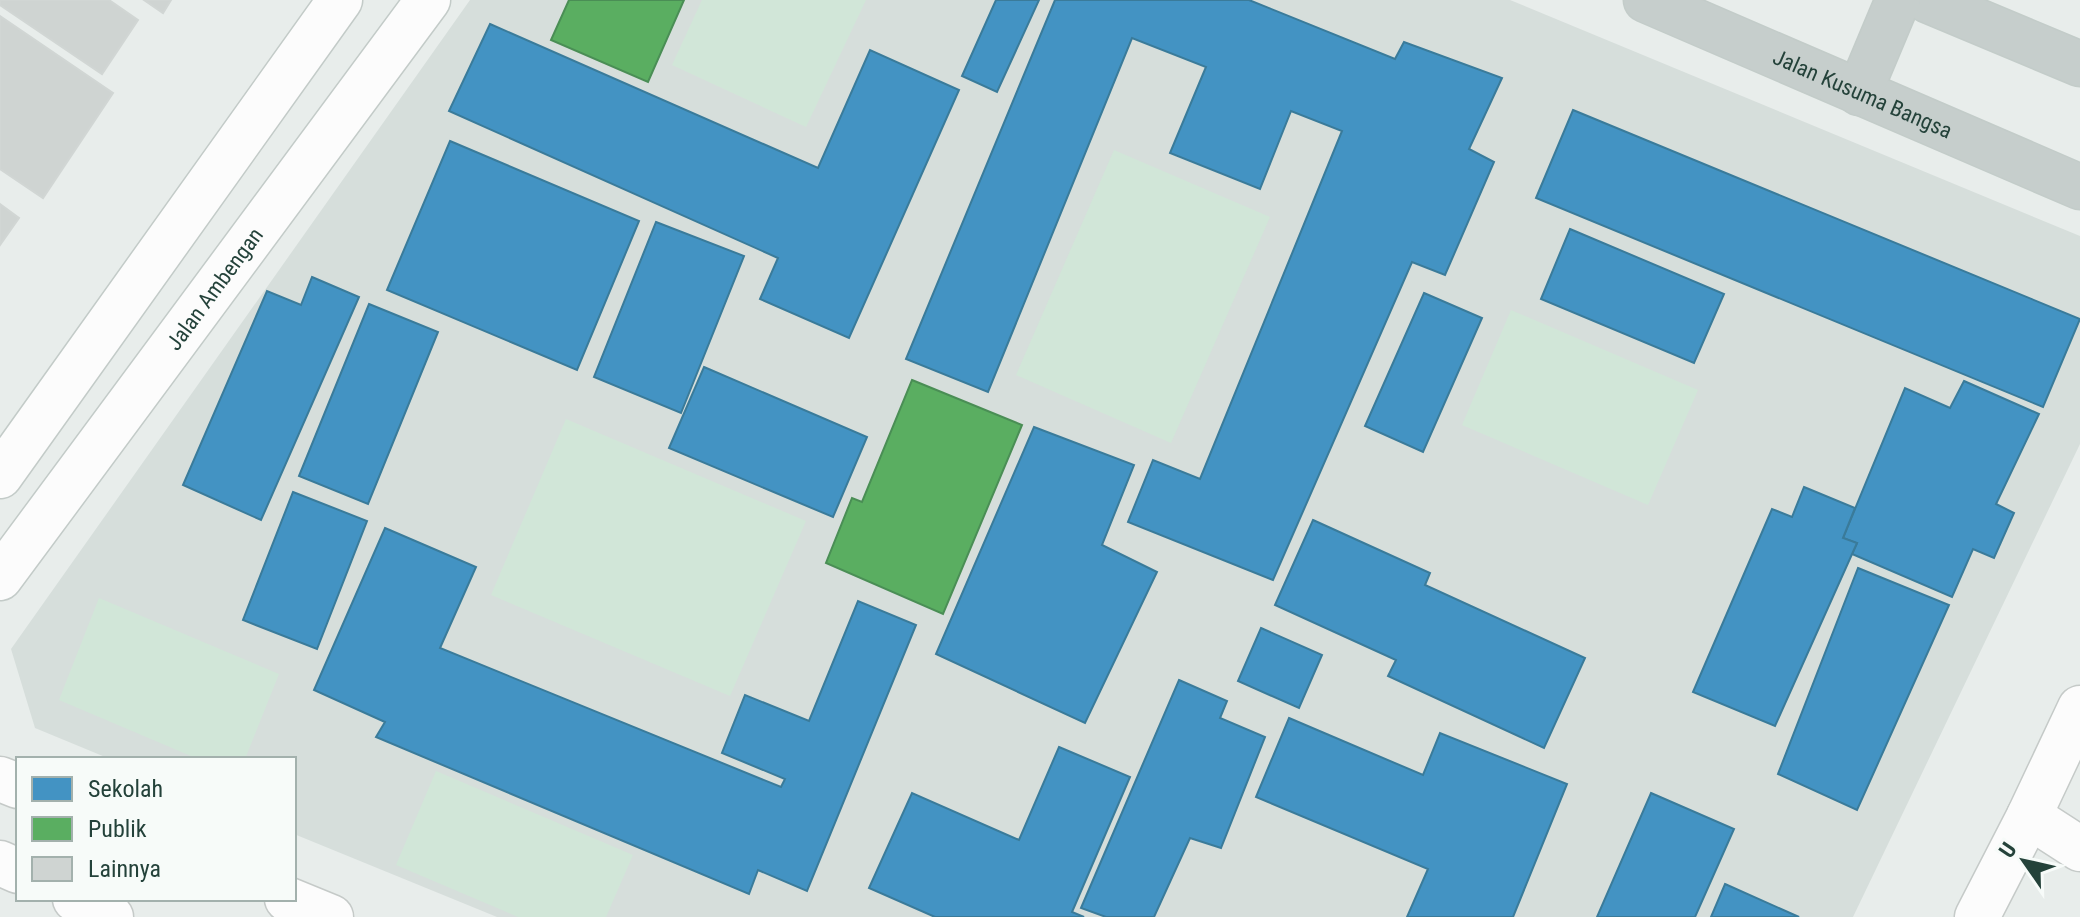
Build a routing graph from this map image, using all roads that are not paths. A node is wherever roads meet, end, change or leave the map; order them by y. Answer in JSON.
{"nodes":[{"id":1,"x":340,"y":0,"type":"edge"},
{"id":2,"x":428,"y":0,"type":"edge"},
{"id":3,"x":1646,"y":0,"type":"edge"},
{"id":4,"x":1898,"y":0,"type":"edge"},
{"id":5,"x":1927,"y":0,"type":"edge"},
{"id":6,"x":2080,"y":64,"type":"edge"},
{"id":7,"x":1859,"y":93,"type":"junction"},
{"id":8,"x":2080,"y":187,"type":"edge"},
{"id":9,"x":0,"y":476,"type":"edge"},
{"id":10,"x":0,"y":578,"type":"edge"},
{"id":11,"x":2080,"y":708,"type":"edge"},
{"id":12,"x":2029,"y":816,"type":"junction"},
{"id":13,"x":2080,"y":849,"type":"edge"},
{"id":14,"x":79,"y":901,"type":"edge"},
{"id":15,"x":292,"y":901,"type":"edge"},
{"id":16,"x":111,"y":917,"type":"edge"},
{"id":17,"x":331,"y":917,"type":"edge"},
{"id":18,"x":1977,"y":917,"type":"edge"}],
"edges":[{"from":1,"to":9,"type":"main road"},
{"from":2,"to":10,"type":"main road","name":"Jalan Ambengan"},
{"from":3,"to":7,"type":"highway","name":"Jalan Kusuma Bangsa"},
{"from":4,"to":7,"type":"highway"},
{"from":5,"to":6,"type":"highway"},
{"from":7,"to":8,"type":"highway","name":"Jalan Kusuma Bangsa"},
{"from":11,"to":12,"type":"main road"},
{"from":12,"to":13,"type":"main road"},
{"from":12,"to":18,"type":"main road"},
{"from":14,"to":16,"type":"main road"},
{"from":15,"to":17,"type":"main road"}]}
